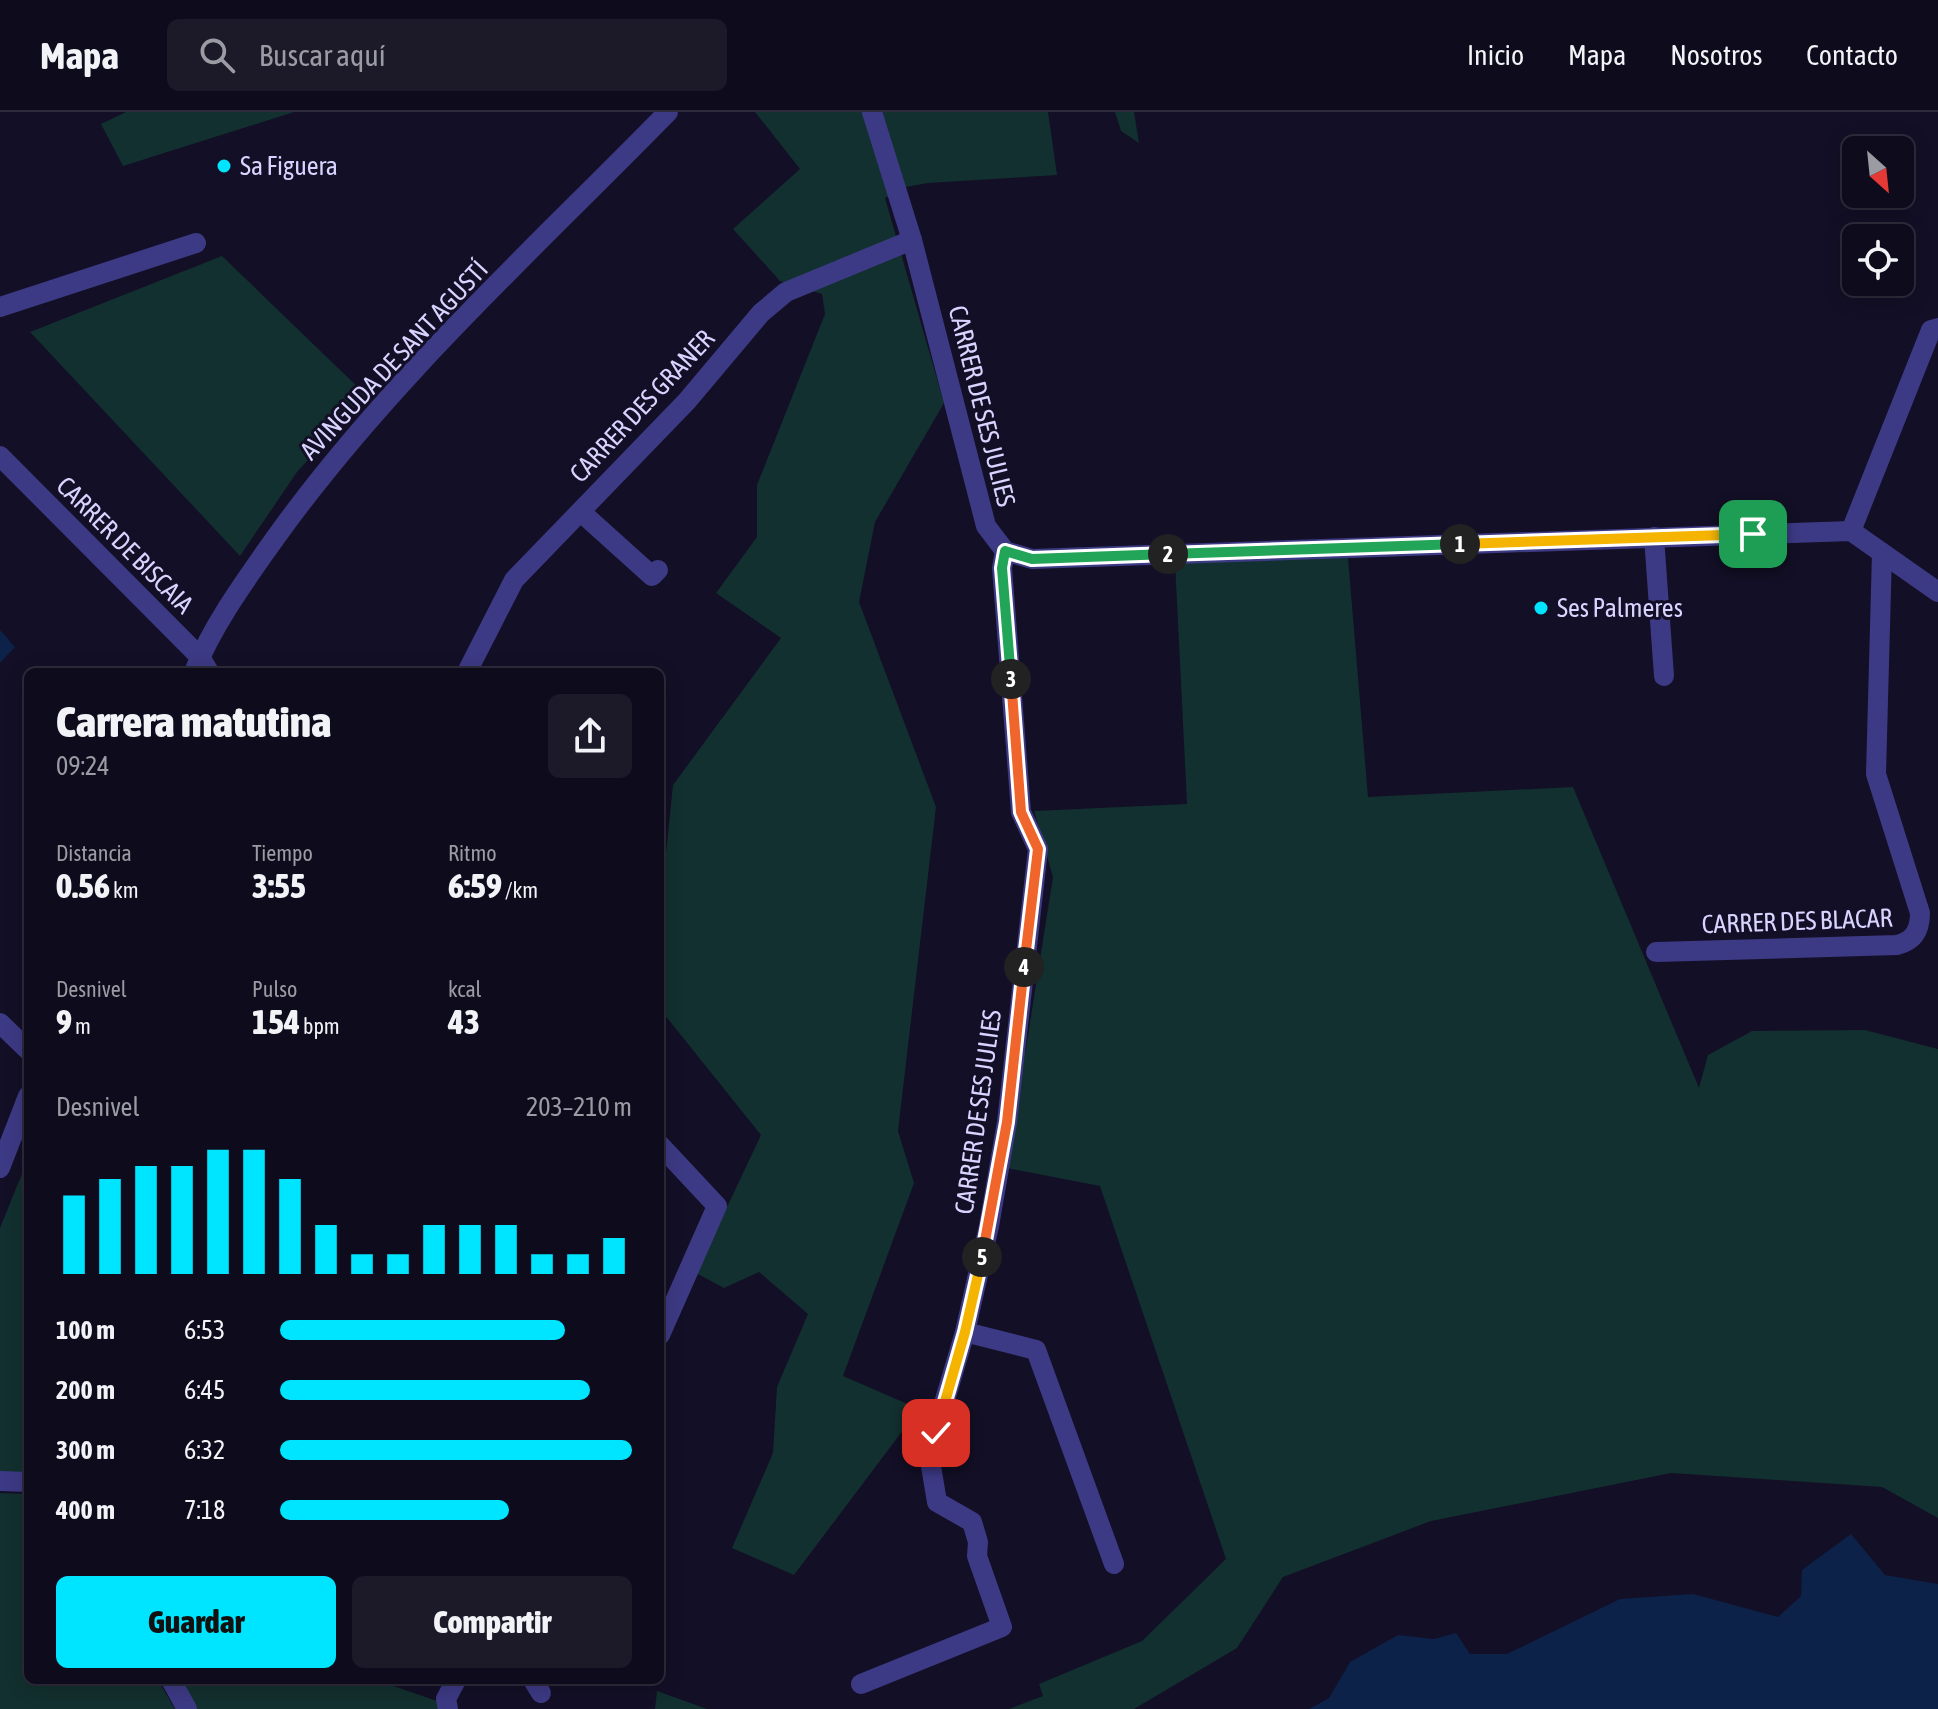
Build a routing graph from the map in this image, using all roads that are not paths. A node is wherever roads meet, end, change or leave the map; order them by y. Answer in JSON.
{"nodes":[{"id":1,"x":668,"y":112,"type":"edge"},
{"id":2,"x":872,"y":112,"type":"edge"},
{"id":3,"x":912,"y":240,"type":"junction"},
{"id":4,"x":196,"y":243,"type":"dead end"},
{"id":5,"x":0,"y":307,"type":"edge"},
{"id":6,"x":1938,"y":328,"type":"edge"},
{"id":7,"x":0,"y":456,"type":"edge"},
{"id":8,"x":581,"y":512,"type":"junction"},
{"id":9,"x":1851,"y":531,"type":"junction"},
{"id":10,"x":1654,"y":537,"type":"junction"},
{"id":11,"x":1005,"y":551,"type":"junction"},
{"id":12,"x":1882,"y":553,"type":"junction"},
{"id":13,"x":658,"y":570,"type":"dead end"},
{"id":14,"x":1938,"y":592,"type":"edge"},
{"id":15,"x":201,"y":667,"type":"edge"},
{"id":16,"x":469,"y":668,"type":"edge"},
{"id":17,"x":1664,"y":676,"type":"dead end"},
{"id":18,"x":1656,"y":952,"type":"dead end"},
{"id":19,"x":0,"y":1023,"type":"edge"},
{"id":20,"x":24,"y":1046,"type":"edge"},
{"id":21,"x":24,"y":1106,"type":"edge"},
{"id":22,"x":664,"y":1149,"type":"edge"},
{"id":23,"x":0,"y":1168,"type":"edge"},
{"id":24,"x":664,"y":1326,"type":"edge"},
{"id":25,"x":965,"y":1332,"type":"junction"},
{"id":26,"x":0,"y":1481,"type":"edge"},
{"id":27,"x":24,"y":1482,"type":"edge"},
{"id":28,"x":1114,"y":1564,"type":"dead end"},
{"id":29,"x":173,"y":1684,"type":"edge"},
{"id":30,"x":454,"y":1684,"type":"edge"},
{"id":31,"x":861,"y":1684,"type":"dead end"},
{"id":32,"x":187,"y":1709,"type":"edge"},
{"id":33,"x":448,"y":1709,"type":"edge"}],
"edges":[{"from":1,"to":15,"type":"street","name":"AVINGUDA DE SANT AGUSTÍ"},
{"from":2,"to":3,"type":"street","name":"CARRER DE SES JULIES"},
{"from":3,"to":8,"type":"street","name":"CARRER DES GRANER"},
{"from":3,"to":11,"type":"street","name":"CARRER DE SES JULIES"},
{"from":4,"to":5,"type":"street"},
{"from":6,"to":9,"type":"street"},
{"from":7,"to":15,"type":"street","name":"CARRER DE BISCAIA"},
{"from":8,"to":13,"type":"street"},
{"from":8,"to":16,"type":"street","name":"CARRER DES GRANER"},
{"from":9,"to":10,"type":"street"},
{"from":9,"to":12,"type":"street"},
{"from":10,"to":11,"type":"street"},
{"from":10,"to":17,"type":"street"},
{"from":11,"to":25,"type":"street","name":"CARRER DE SES JULIES"},
{"from":12,"to":14,"type":"street"},
{"from":12,"to":18,"type":"street","name":"CARRER DES BLACAR"},
{"from":19,"to":20,"type":"street"},
{"from":21,"to":23,"type":"street"},
{"from":22,"to":24,"type":"street"},
{"from":25,"to":28,"type":"street"},
{"from":25,"to":31,"type":"street","name":"CARRER DE SES JULIES"},
{"from":26,"to":27,"type":"street"},
{"from":29,"to":32,"type":"street"},
{"from":30,"to":33,"type":"street"}]}
